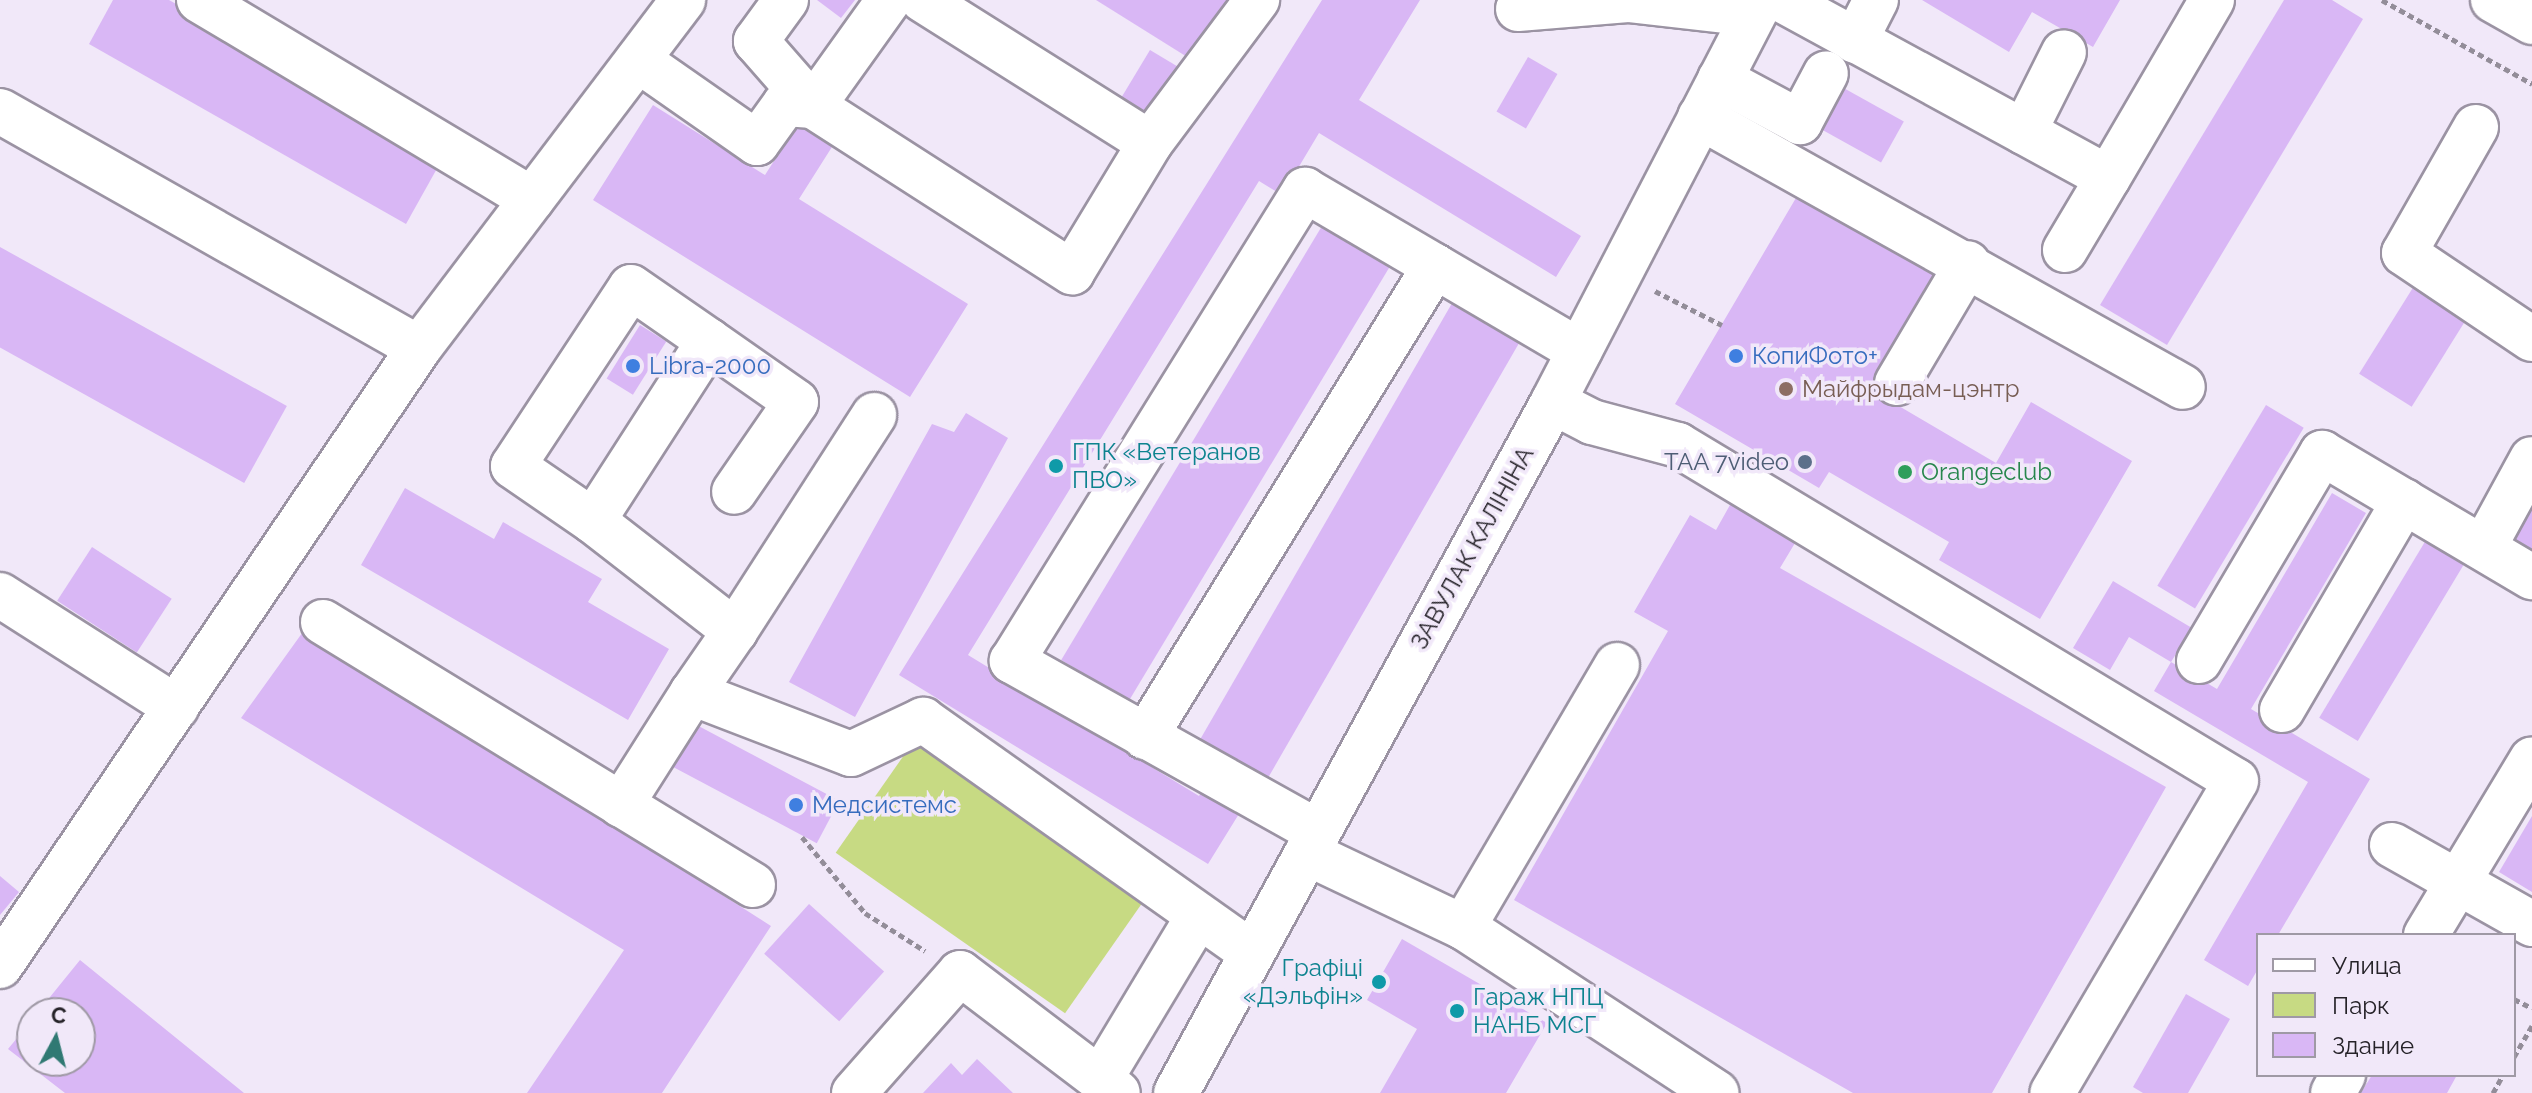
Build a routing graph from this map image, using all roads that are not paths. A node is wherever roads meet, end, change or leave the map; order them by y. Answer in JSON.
{"nodes":[{"id":1,"x":199,"y":0,"type":"edge"},
{"id":2,"x":683,"y":0,"type":"edge"},
{"id":3,"x":786,"y":0,"type":"edge"},
{"id":4,"x":889,"y":0,"type":"edge"},
{"id":5,"x":923,"y":0,"type":"edge"},
{"id":6,"x":1257,"y":0,"type":"edge"},
{"id":7,"x":1876,"y":0,"type":"edge"},
{"id":8,"x":2212,"y":0,"type":"edge"},
{"id":9,"x":2493,"y":0,"type":"edge"},
{"id":10,"x":1765,"y":5,"type":"edge"},
{"id":11,"x":1518,"y":9,"type":"dead end"},
{"id":12,"x":2532,"y":22,"type":"edge"},
{"id":13,"x":1855,"y":41,"type":"junction"},
{"id":14,"x":2064,"y":52,"type":"dead end"},
{"id":15,"x":638,"y":60,"type":"junction"},
{"id":16,"x":1826,"y":73,"type":"dead end"},
{"id":17,"x":1710,"y":98,"type":"junction"},
{"id":18,"x":813,"y":106,"type":"junction"},
{"id":19,"x":0,"y":111,"type":"edge"},
{"id":20,"x":2476,"y":127,"type":"dead end"},
{"id":21,"x":2024,"y":132,"type":"junction"},
{"id":22,"x":1150,"y":143,"type":"junction"},
{"id":23,"x":2108,"y":178,"type":"junction"},
{"id":24,"x":532,"y":199,"type":"junction"},
{"id":25,"x":2065,"y":250,"type":"dead end"},
{"id":26,"x":1968,"y":263,"type":"junction"},
{"id":27,"x":1435,"y":266,"type":"junction"},
{"id":28,"x":2532,"y":339,"type":"edge"},
{"id":29,"x":709,"y":341,"type":"junction"},
{"id":30,"x":419,"y":348,"type":"junction"},
{"id":31,"x":1579,"y":351,"type":"junction"},
{"id":32,"x":1897,"y":383,"type":"dead end"},
{"id":33,"x":2183,"y":387,"type":"dead end"},
{"id":34,"x":1553,"y":402,"type":"junction"},
{"id":35,"x":874,"y":415,"type":"dead end"},
{"id":36,"x":2532,"y":459,"type":"edge"},
{"id":37,"x":734,"y":492,"type":"dead end"},
{"id":38,"x":2404,"y":501,"type":"junction"},
{"id":39,"x":593,"y":521,"type":"junction"},
{"id":40,"x":2484,"y":547,"type":"junction"},
{"id":41,"x":2532,"y":577,"type":"edge"},
{"id":42,"x":0,"y":595,"type":"edge"},
{"id":43,"x":323,"y":622,"type":"dead end"},
{"id":44,"x":735,"y":631,"type":"junction"},
{"id":45,"x":2199,"y":661,"type":"dead end"},
{"id":46,"x":1617,"y":665,"type":"dead end"},
{"id":47,"x":692,"y":693,"type":"junction"},
{"id":48,"x":176,"y":707,"type":"junction"},
{"id":49,"x":2282,"y":710,"type":"dead end"},
{"id":50,"x":1145,"y":737,"type":"junction"},
{"id":51,"x":2532,"y":759,"type":"edge"},
{"id":52,"x":621,"y":805,"type":"junction"},
{"id":53,"x":1312,"y":842,"type":"junction"},
{"id":54,"x":2392,"y":845,"type":"dead end"},
{"id":55,"x":2457,"y":883,"type":"junction"},
{"id":56,"x":753,"y":885,"type":"dead end"},
{"id":57,"x":1197,"y":918,"type":"junction"},
{"id":58,"x":2532,"y":924,"type":"edge"},
{"id":59,"x":1463,"y":927,"type":"junction"},
{"id":60,"x":2427,"y":933,"type":"edge"},
{"id":61,"x":1251,"y":952,"type":"junction"},
{"id":62,"x":0,"y":966,"type":"edge"},
{"id":63,"x":1110,"y":1086,"type":"edge"},
{"id":64,"x":854,"y":1093,"type":"edge"},
{"id":65,"x":1176,"y":1093,"type":"edge"},
{"id":66,"x":1717,"y":1093,"type":"edge"},
{"id":67,"x":2052,"y":1093,"type":"edge"}],
"edges":[{"from":1,"to":24,"type":"street"},
{"from":2,"to":15,"type":"street"},
{"from":3,"to":18,"type":"street"},
{"from":4,"to":18,"type":"street"},
{"from":5,"to":22,"type":"street"},
{"from":6,"to":22,"type":"street"},
{"from":7,"to":13,"type":"street"},
{"from":8,"to":23,"type":"street"},
{"from":9,"to":12,"type":"street"},
{"from":10,"to":11,"type":"street"},
{"from":10,"to":13,"type":"street"},
{"from":10,"to":17,"type":"street","name":"ЗАВУЛАК КАЛІНІНА"},
{"from":13,"to":21,"type":"street"},
{"from":14,"to":21,"type":"street"},
{"from":15,"to":18,"type":"street"},
{"from":15,"to":24,"type":"street"},
{"from":16,"to":17,"type":"street"},
{"from":17,"to":26,"type":"street"},
{"from":17,"to":31,"type":"street","name":"ЗАВУЛАК КАЛІНІНА"},
{"from":18,"to":22,"type":"street"},
{"from":19,"to":30,"type":"street"},
{"from":20,"to":28,"type":"street"},
{"from":21,"to":23,"type":"street"},
{"from":23,"to":25,"type":"street"},
{"from":24,"to":30,"type":"street"},
{"from":26,"to":32,"type":"street"},
{"from":26,"to":33,"type":"street"},
{"from":27,"to":31,"type":"street"},
{"from":27,"to":50,"type":"street"},
{"from":27,"to":50,"type":"street"},
{"from":29,"to":37,"type":"street"},
{"from":29,"to":39,"type":"street"},
{"from":29,"to":39,"type":"street"},
{"from":30,"to":48,"type":"street"},
{"from":31,"to":34,"type":"street","name":"ЗАВУЛАК КАЛІНІНА"},
{"from":34,"to":53,"type":"street","name":"ЗАВУЛАК КАЛІНІНА"},
{"from":34,"to":67,"type":"street"},
{"from":35,"to":44,"type":"street"},
{"from":36,"to":40,"type":"street"},
{"from":38,"to":40,"type":"street"},
{"from":38,"to":45,"type":"street"},
{"from":38,"to":49,"type":"street"},
{"from":39,"to":44,"type":"street"},
{"from":40,"to":41,"type":"street"},
{"from":42,"to":48,"type":"street"},
{"from":43,"to":52,"type":"street"},
{"from":44,"to":47,"type":"street"},
{"from":46,"to":59,"type":"street"},
{"from":47,"to":52,"type":"street"},
{"from":47,"to":57,"type":"street"},
{"from":48,"to":62,"type":"street"},
{"from":50,"to":53,"type":"street"},
{"from":51,"to":55,"type":"street"},
{"from":52,"to":56,"type":"street"},
{"from":53,"to":59,"type":"street"},
{"from":53,"to":61,"type":"street","name":"ЗАВУЛАК КАЛІНІНА"},
{"from":54,"to":55,"type":"street"},
{"from":55,"to":58,"type":"street"},
{"from":55,"to":60,"type":"street"},
{"from":57,"to":61,"type":"street"},
{"from":57,"to":63,"type":"street"},
{"from":59,"to":66,"type":"street"},
{"from":61,"to":65,"type":"street","name":"ЗАВУЛАК КАЛІНІНА"},
{"from":63,"to":64,"type":"street"}]}
